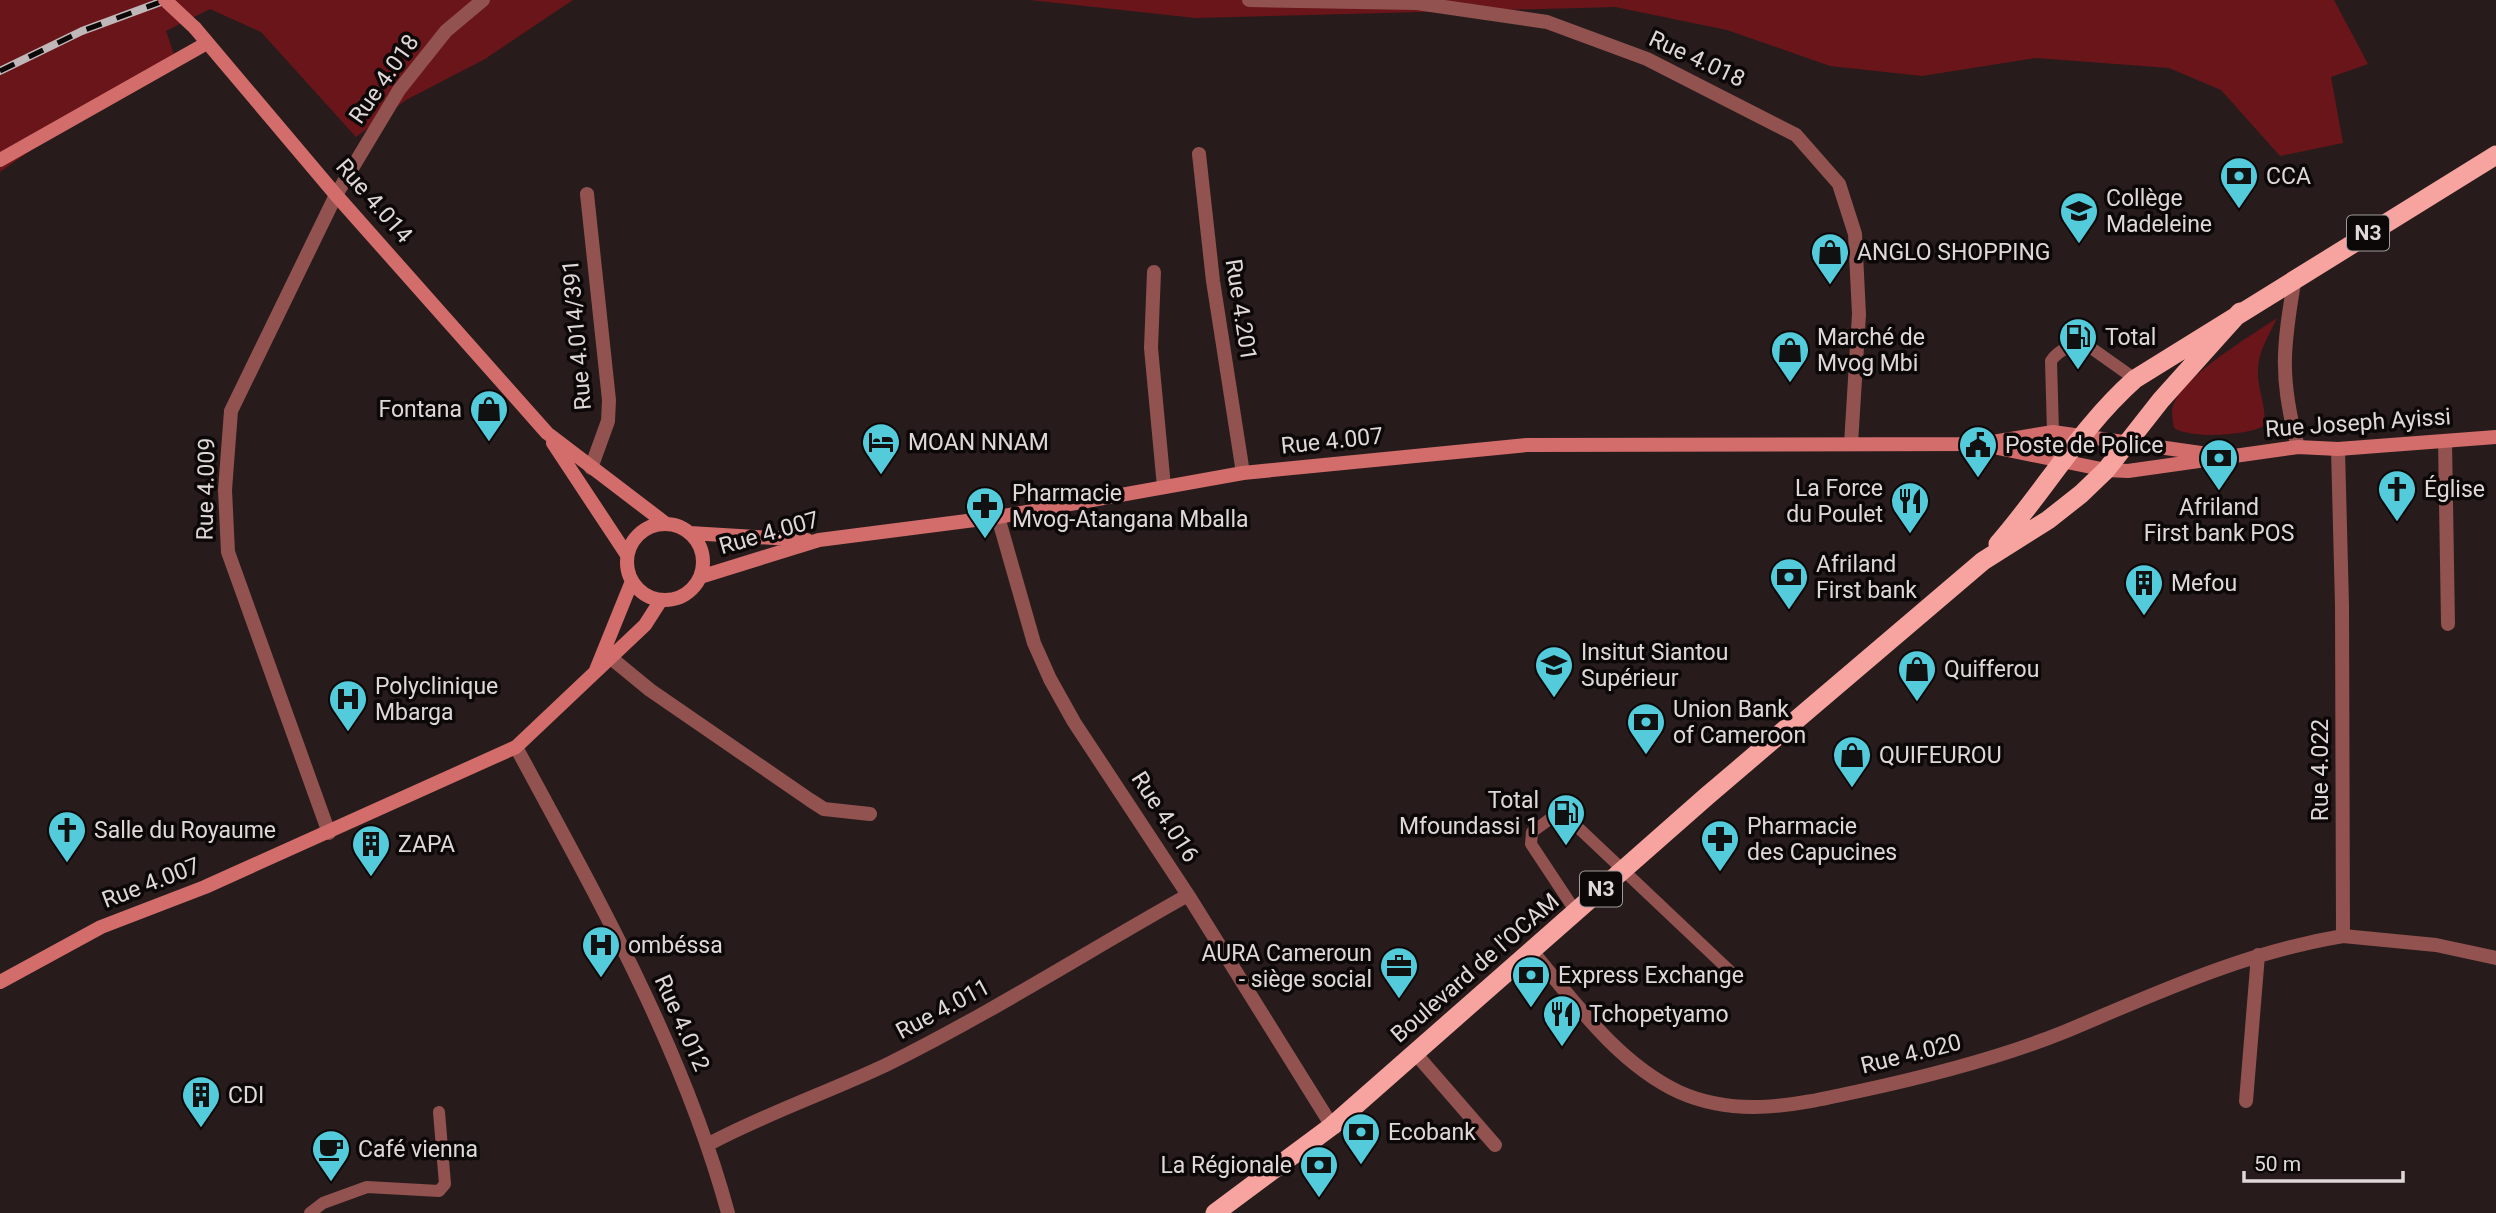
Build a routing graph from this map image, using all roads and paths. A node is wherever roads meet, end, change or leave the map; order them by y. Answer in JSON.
{"nodes":[{"id":1,"x":165,"y":0,"type":"edge"},
{"id":2,"x":483,"y":0,"type":"edge"},
{"id":3,"x":1249,"y":0,"type":"edge"},
{"id":4,"x":207,"y":43,"type":"junction"},
{"id":5,"x":1199,"y":154,"type":"dead end"},
{"id":6,"x":2496,"y":155,"type":"edge"},
{"id":7,"x":0,"y":160,"type":"edge"},
{"id":8,"x":587,"y":194,"type":"dead end"},
{"id":9,"x":336,"y":195,"type":"junction"},
{"id":10,"x":1154,"y":272,"type":"dead end"},
{"id":11,"x":2295,"y":277,"type":"junction"},
{"id":12,"x":2240,"y":312,"type":"junction"},
{"id":13,"x":2135,"y":379,"type":"junction"},
{"id":14,"x":2053,"y":432,"type":"junction"},
{"id":15,"x":547,"y":433,"type":"junction"},
{"id":16,"x":2082,"y":434,"type":"junction"},
{"id":17,"x":2134,"y":436,"type":"junction"},
{"id":18,"x":2496,"y":437,"type":"edge"},
{"id":19,"x":2445,"y":441,"type":"junction"},
{"id":20,"x":1851,"y":444,"type":"junction"},
{"id":21,"x":1980,"y":444,"type":"junction"},
{"id":22,"x":2298,"y":447,"type":"junction"},
{"id":23,"x":2338,"y":449,"type":"junction"},
{"id":24,"x":2222,"y":456,"type":"junction"},
{"id":25,"x":2063,"y":462,"type":"junction"},
{"id":26,"x":591,"y":468,"type":"junction"},
{"id":27,"x":2106,"y":470,"type":"junction"},
{"id":28,"x":1243,"y":473,"type":"junction"},
{"id":29,"x":1164,"y":487,"type":"junction"},
{"id":30,"x":998,"y":517,"type":"junction"},
{"id":31,"x":665,"y":523,"type":"junction"},
{"id":32,"x":690,"y":533,"type":"junction"},
{"id":33,"x":819,"y":540,"type":"junction"},
{"id":34,"x":627,"y":555,"type":"junction"},
{"id":35,"x":1983,"y":561,"type":"junction"},
{"id":36,"x":700,"y":577,"type":"junction"},
{"id":37,"x":632,"y":581,"type":"junction"},
{"id":38,"x":661,"y":600,"type":"junction"},
{"id":39,"x":2448,"y":624,"type":"dead end"},
{"id":40,"x":611,"y":658,"type":"junction"},
{"id":41,"x":596,"y":671,"type":"junction"},
{"id":42,"x":516,"y":747,"type":"junction"},
{"id":43,"x":870,"y":814,"type":"dead end"},
{"id":44,"x":329,"y":833,"type":"junction"},
{"id":45,"x":1622,"y":871,"type":"junction"},
{"id":46,"x":1188,"y":895,"type":"junction"},
{"id":47,"x":1576,"y":912,"type":"junction"},
{"id":48,"x":2343,"y":936,"type":"junction"},
{"id":49,"x":1531,"y":950,"type":"junction"},
{"id":50,"x":2259,"y":955,"type":"junction"},
{"id":51,"x":2496,"y":958,"type":"edge"},
{"id":52,"x":1732,"y":973,"type":"dead end"},
{"id":53,"x":0,"y":982,"type":"edge"},
{"id":54,"x":1415,"y":1053,"type":"junction"},
{"id":55,"x":2246,"y":1101,"type":"dead end"},
{"id":56,"x":439,"y":1112,"type":"dead end"},
{"id":57,"x":1332,"y":1126,"type":"junction"},
{"id":58,"x":709,"y":1144,"type":"junction"},
{"id":59,"x":1495,"y":1145,"type":"dead end"},
{"id":60,"x":310,"y":1213,"type":"edge"},
{"id":61,"x":728,"y":1213,"type":"edge"},
{"id":62,"x":1215,"y":1213,"type":"edge"}],
"edges":[{"from":1,"to":4,"type":"main road","name":"Rue 4.014","bridge":true},
{"from":2,"to":9,"type":"street","name":"Rue 4.018"},
{"from":3,"to":20,"type":"street","name":"Rue 4.018"},
{"from":4,"to":7,"type":"main road"},
{"from":4,"to":9,"type":"main road","name":"Rue 4.014"},
{"from":5,"to":28,"type":"street","name":"Rue 4.201"},
{"from":6,"to":11,"type":"highway","number":"N3"},
{"from":8,"to":26,"type":"street","name":"Rue 4.014/391"},
{"from":9,"to":15,"type":"main road","name":"Rue 4.014"},
{"from":9,"to":44,"type":"street","name":"Rue 4.009"},
{"from":10,"to":29,"type":"street"},
{"from":11,"to":12,"type":"highway","number":"N3"},
{"from":11,"to":22,"type":"street"},
{"from":12,"to":13,"type":"highway","number":"N3"},
{"from":12,"to":17,"type":"highway","number":"N3"},
{"from":13,"to":14,"type":"lane"},
{"from":13,"to":16,"type":"highway","number":"N3"},
{"from":14,"to":16,"type":"main road","name":"Rue 4.007"},
{"from":14,"to":21,"type":"main road","name":"Rue 4.007"},
{"from":15,"to":26,"type":"main road"},
{"from":15,"to":34,"type":"main road"},
{"from":16,"to":17,"type":"main road","name":"Rue 4.007"},
{"from":16,"to":25,"type":"highway","number":"N3"},
{"from":17,"to":24,"type":"main road","name":"Rue Joseph Ayissi"},
{"from":17,"to":27,"type":"highway","number":"N3"},
{"from":18,"to":19,"type":"main road","name":"Rue Joseph Ayissi"},
{"from":19,"to":23,"type":"main road","name":"Rue Joseph Ayissi"},
{"from":19,"to":39,"type":"street"},
{"from":20,"to":21,"type":"main road","name":"Rue 4.007"},
{"from":20,"to":28,"type":"main road","name":"Rue 4.007"},
{"from":21,"to":25,"type":"main road","name":"Rue 4.007"},
{"from":22,"to":23,"type":"main road","name":"Rue Joseph Ayissi"},
{"from":22,"to":24,"type":"main road","name":"Rue Joseph Ayissi"},
{"from":23,"to":48,"type":"street","name":"Rue 4.022"},
{"from":24,"to":27,"type":"main road","name":"Rue Joseph Ayissi"},
{"from":25,"to":27,"type":"main road","name":"Rue 4.007"},
{"from":25,"to":35,"type":"highway","name":"Boulevard de l'OCAM","number":"N3"},
{"from":26,"to":31,"type":"main road"},
{"from":27,"to":35,"type":"highway","name":"Boulevard de l'OCAM","number":"N3"},
{"from":28,"to":29,"type":"main road","name":"Rue 4.007"},
{"from":29,"to":30,"type":"main road","name":"Rue 4.007"},
{"from":30,"to":33,"type":"main road","name":"Rue 4.007"},
{"from":30,"to":46,"type":"street","name":"Rue 4.016"},
{"from":31,"to":32,"type":"main road"},
{"from":31,"to":34,"type":"main road"},
{"from":32,"to":33,"type":"main road"},
{"from":32,"to":36,"type":"main road"},
{"from":33,"to":36,"type":"main road","name":"Rue 4.007"},
{"from":34,"to":37,"type":"main road"},
{"from":35,"to":45,"type":"highway","name":"Boulevard de l'OCAM","number":"N3"},
{"from":36,"to":38,"type":"main road"},
{"from":37,"to":38,"type":"main road"},
{"from":37,"to":41,"type":"main road"},
{"from":38,"to":40,"type":"main road","name":"Rue 4.007"},
{"from":40,"to":41,"type":"main road","name":"Rue 4.007"},
{"from":40,"to":43,"type":"street"},
{"from":41,"to":42,"type":"main road","name":"Rue 4.007"},
{"from":42,"to":44,"type":"main road","name":"Rue 4.007"},
{"from":42,"to":58,"type":"street","name":"Rue 4.012"},
{"from":44,"to":53,"type":"main road","name":"Rue 4.007"},
{"from":45,"to":47,"type":"highway","name":"Boulevard de l'OCAM","number":"N3"},
{"from":45,"to":47,"type":"lane"},
{"from":45,"to":52,"type":"lane"},
{"from":46,"to":57,"type":"street","name":"Rue 4.016"},
{"from":46,"to":58,"type":"street","name":"Rue 4.011"},
{"from":47,"to":49,"type":"highway","name":"Boulevard de l'OCAM","number":"N3"},
{"from":48,"to":50,"type":"street","name":"Rue 4.020"},
{"from":48,"to":51,"type":"street"},
{"from":49,"to":50,"type":"street","name":"Rue 4.020"},
{"from":49,"to":54,"type":"highway","name":"Boulevard de l'OCAM","number":"N3"},
{"from":50,"to":55,"type":"street"},
{"from":54,"to":57,"type":"highway","name":"Boulevard de l'OCAM","number":"N3"},
{"from":54,"to":59,"type":"street"},
{"from":56,"to":60,"type":"lane"},
{"from":57,"to":62,"type":"highway","name":"Boulevard de l'OCAM","number":"N3"},
{"from":58,"to":61,"type":"street","name":"Rue 4.012"}]}
